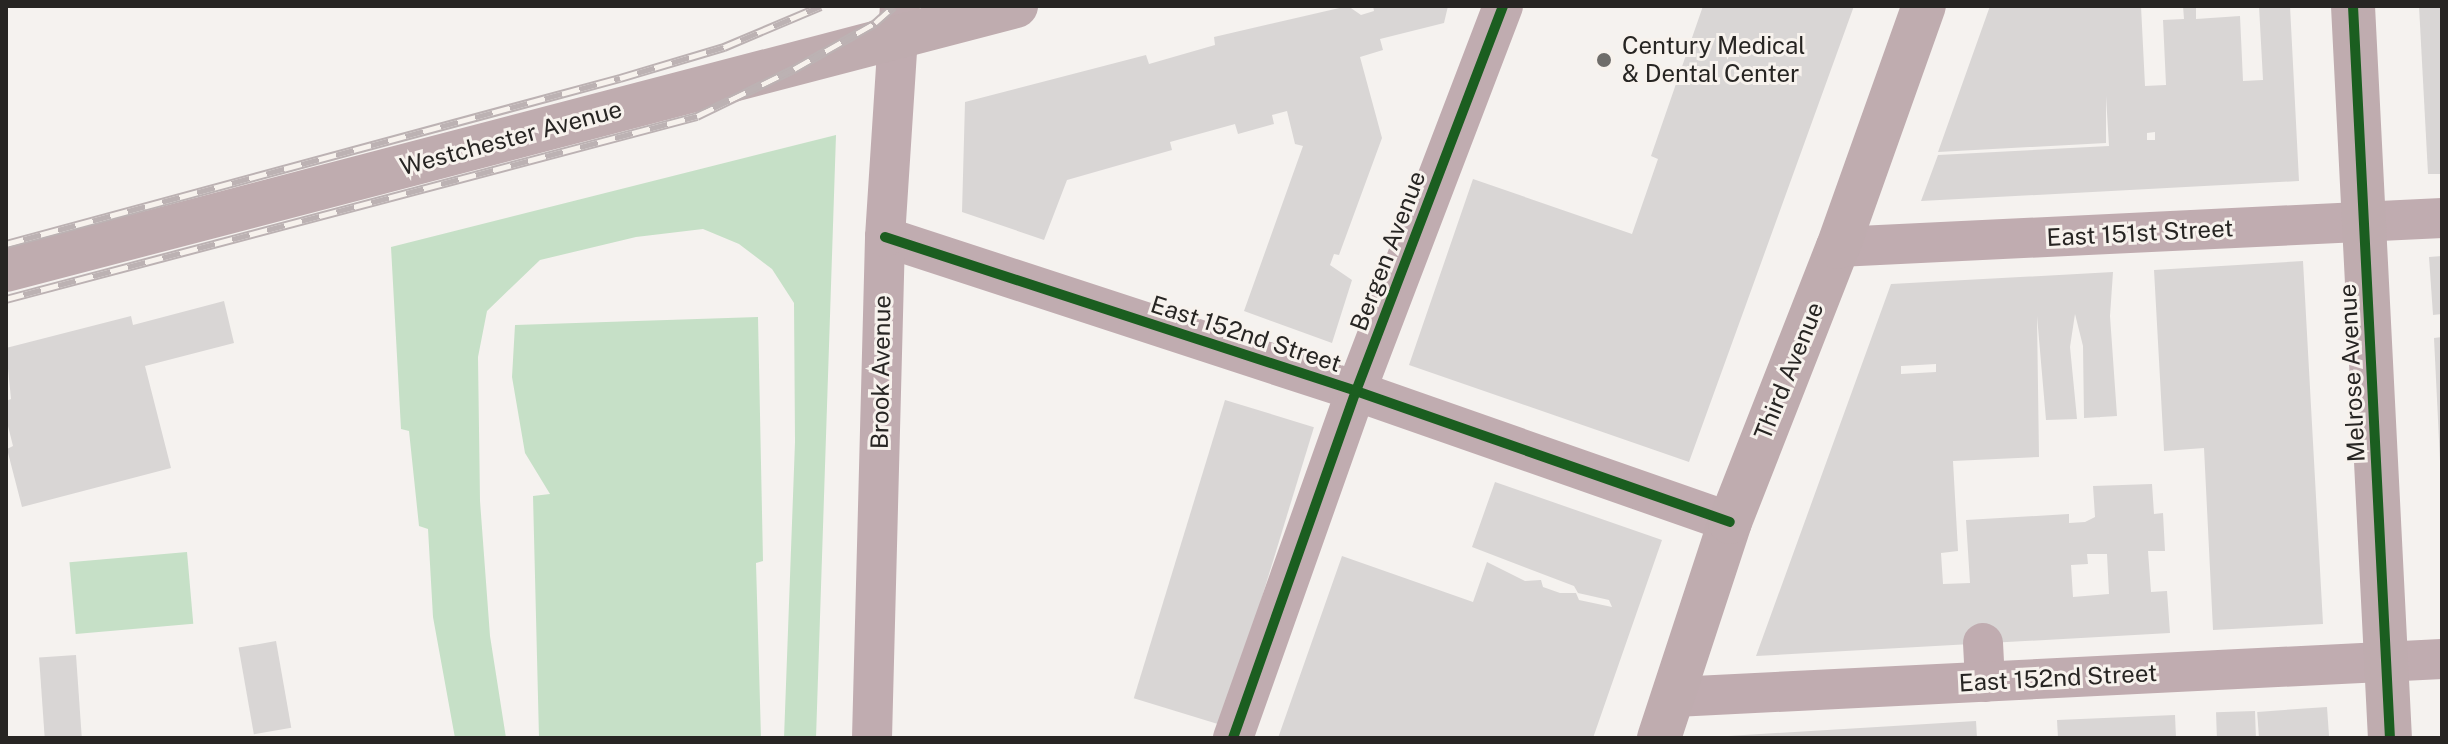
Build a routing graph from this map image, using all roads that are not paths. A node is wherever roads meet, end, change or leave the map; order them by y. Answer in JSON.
{"nodes":[{"id":1,"x":1016,"y":6,"type":"edge"},
{"id":2,"x":1503,"y":6,"type":"edge"},
{"id":3,"x":1924,"y":6,"type":"edge"},
{"id":4,"x":2353,"y":6,"type":"edge"},
{"id":5,"x":900,"y":21,"type":"edge"},
{"id":6,"x":2442,"y":218,"type":"edge"},
{"id":7,"x":2365,"y":223,"type":"junction"},
{"id":8,"x":885,"y":237,"type":"junction"},
{"id":9,"x":1838,"y":247,"type":"junction"},
{"id":10,"x":6,"y":270,"type":"edge"},
{"id":11,"x":1356,"y":391,"type":"junction"},
{"id":12,"x":1730,"y":522,"type":"junction"},
{"id":13,"x":2442,"y":659,"type":"edge"},
{"id":14,"x":2386,"y":662,"type":"junction"},
{"id":15,"x":1675,"y":697,"type":"junction"},
{"id":16,"x":872,"y":738,"type":"edge"},
{"id":17,"x":1233,"y":738,"type":"edge"},
{"id":18,"x":1659,"y":738,"type":"edge"},
{"id":19,"x":2390,"y":738,"type":"edge"}],
"edges":[{"from":1,"to":5,"type":"main road","name":"Westchester Avenue"},
{"from":2,"to":11,"type":"street","name":"Bergen Avenue"},
{"from":3,"to":9,"type":"main road","name":"Third Avenue"},
{"from":4,"to":7,"type":"main road","name":"Melrose Avenue"},
{"from":5,"to":8,"type":"street","name":"Brook Avenue"},
{"from":5,"to":10,"type":"main road","name":"Westchester Avenue"},
{"from":6,"to":7,"type":"street","name":"East 151st Street"},
{"from":7,"to":9,"type":"street","name":"East 151st Street"},
{"from":7,"to":14,"type":"main road","name":"Melrose Avenue"},
{"from":8,"to":11,"type":"street","name":"East 152nd Street"},
{"from":8,"to":16,"type":"street","name":"Brook Avenue"},
{"from":9,"to":12,"type":"main road","name":"Third Avenue"},
{"from":11,"to":12,"type":"street","name":"East 152nd Street"},
{"from":11,"to":17,"type":"street","name":"Bergen Avenue"},
{"from":12,"to":15,"type":"main road","name":"Third Avenue"},
{"from":13,"to":14,"type":"street","name":"East 152nd Street"},
{"from":14,"to":15,"type":"street","name":"East 152nd Street"},
{"from":14,"to":19,"type":"main road","name":"Melrose Avenue"},
{"from":15,"to":18,"type":"main road","name":"Third Avenue"}]}
